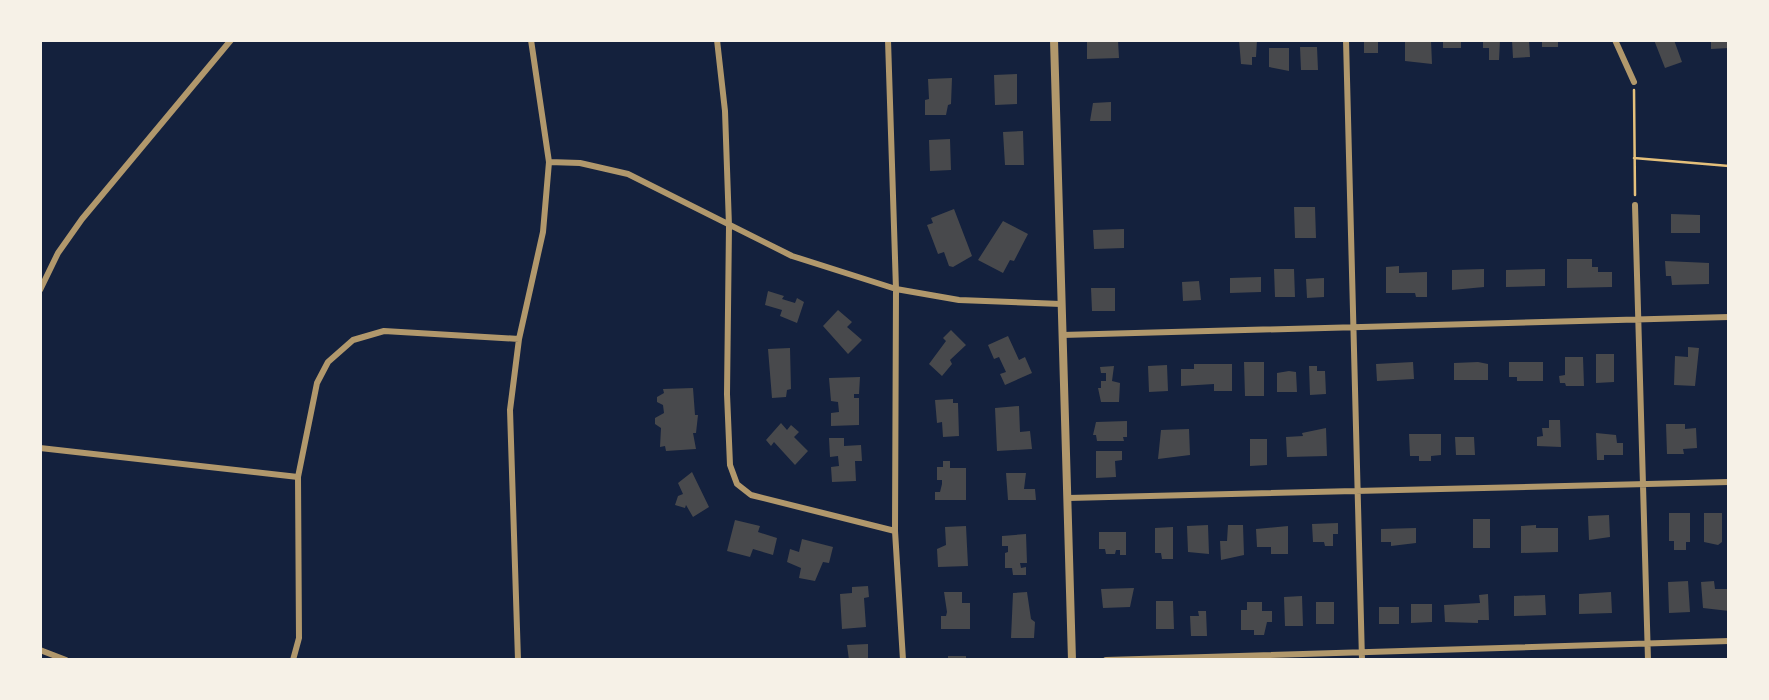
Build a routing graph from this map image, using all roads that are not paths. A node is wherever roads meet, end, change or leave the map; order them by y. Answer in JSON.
{"nodes":[{"id":1,"x":231,"y":40,"type":"edge"},
{"id":2,"x":531,"y":40,"type":"edge"},
{"id":3,"x":717,"y":40,"type":"edge"},
{"id":4,"x":888,"y":40,"type":"edge"},
{"id":5,"x":1054,"y":40,"type":"edge"},
{"id":6,"x":1346,"y":40,"type":"edge"},
{"id":7,"x":1615,"y":40,"type":"edge"},
{"id":8,"x":1634,"y":82,"type":"road end"},
{"id":9,"x":549,"y":162,"type":"junction"},
{"id":10,"x":1635,"y":205,"type":"road end"},
{"id":11,"x":729,"y":226,"type":"junction"},
{"id":12,"x":896,"y":289,"type":"junction"},
{"id":13,"x":40,"y":290,"type":"edge"},
{"id":14,"x":1061,"y":304,"type":"junction"},
{"id":15,"x":1729,"y":317,"type":"edge"},
{"id":16,"x":1640,"y":320,"type":"junction"},
{"id":17,"x":1355,"y":327,"type":"junction"},
{"id":18,"x":1062,"y":335,"type":"junction"},
{"id":19,"x":519,"y":339,"type":"junction"},
{"id":20,"x":40,"y":448,"type":"edge"},
{"id":21,"x":298,"y":477,"type":"junction"},
{"id":22,"x":1729,"y":482,"type":"edge"},
{"id":23,"x":1644,"y":484,"type":"junction"},
{"id":24,"x":1358,"y":492,"type":"junction"},
{"id":25,"x":1068,"y":498,"type":"junction"},
{"id":26,"x":895,"y":531,"type":"junction"},
{"id":27,"x":1729,"y":641,"type":"edge"},
{"id":28,"x":1648,"y":643,"type":"junction"},
{"id":29,"x":40,"y":650,"type":"edge"},
{"id":30,"x":1362,"y":652,"type":"junction"},
{"id":31,"x":66,"y":660,"type":"edge"},
{"id":32,"x":293,"y":660,"type":"edge"},
{"id":33,"x":519,"y":660,"type":"edge"},
{"id":34,"x":903,"y":660,"type":"edge"},
{"id":35,"x":1072,"y":660,"type":"edge"},
{"id":36,"x":1106,"y":660,"type":"edge"},
{"id":37,"x":1362,"y":660,"type":"edge"},
{"id":38,"x":1648,"y":660,"type":"edge"}],
"edges":[{"from":1,"to":13,"type":"street"},
{"from":2,"to":9,"type":"street"},
{"from":3,"to":11,"type":"street"},
{"from":4,"to":12,"type":"street"},
{"from":5,"to":14,"type":"street"},
{"from":6,"to":17,"type":"street"},
{"from":7,"to":8,"type":"street"},
{"from":9,"to":11,"type":"street"},
{"from":9,"to":19,"type":"street"},
{"from":10,"to":16,"type":"street"},
{"from":11,"to":12,"type":"street"},
{"from":11,"to":26,"type":"street"},
{"from":12,"to":14,"type":"street"},
{"from":12,"to":26,"type":"street"},
{"from":14,"to":18,"type":"street"},
{"from":15,"to":16,"type":"street"},
{"from":16,"to":17,"type":"street"},
{"from":16,"to":23,"type":"street"},
{"from":17,"to":18,"type":"street"},
{"from":17,"to":24,"type":"street"},
{"from":18,"to":25,"type":"street"},
{"from":19,"to":21,"type":"street"},
{"from":19,"to":33,"type":"street"},
{"from":20,"to":21,"type":"street"},
{"from":21,"to":32,"type":"street"},
{"from":22,"to":23,"type":"street"},
{"from":23,"to":24,"type":"street"},
{"from":23,"to":28,"type":"street"},
{"from":24,"to":25,"type":"street"},
{"from":24,"to":30,"type":"street"},
{"from":25,"to":35,"type":"street"},
{"from":26,"to":34,"type":"street"},
{"from":27,"to":28,"type":"street"},
{"from":28,"to":30,"type":"street"},
{"from":28,"to":38,"type":"street"},
{"from":29,"to":31,"type":"street"},
{"from":30,"to":36,"type":"street"},
{"from":30,"to":37,"type":"street"}]}
